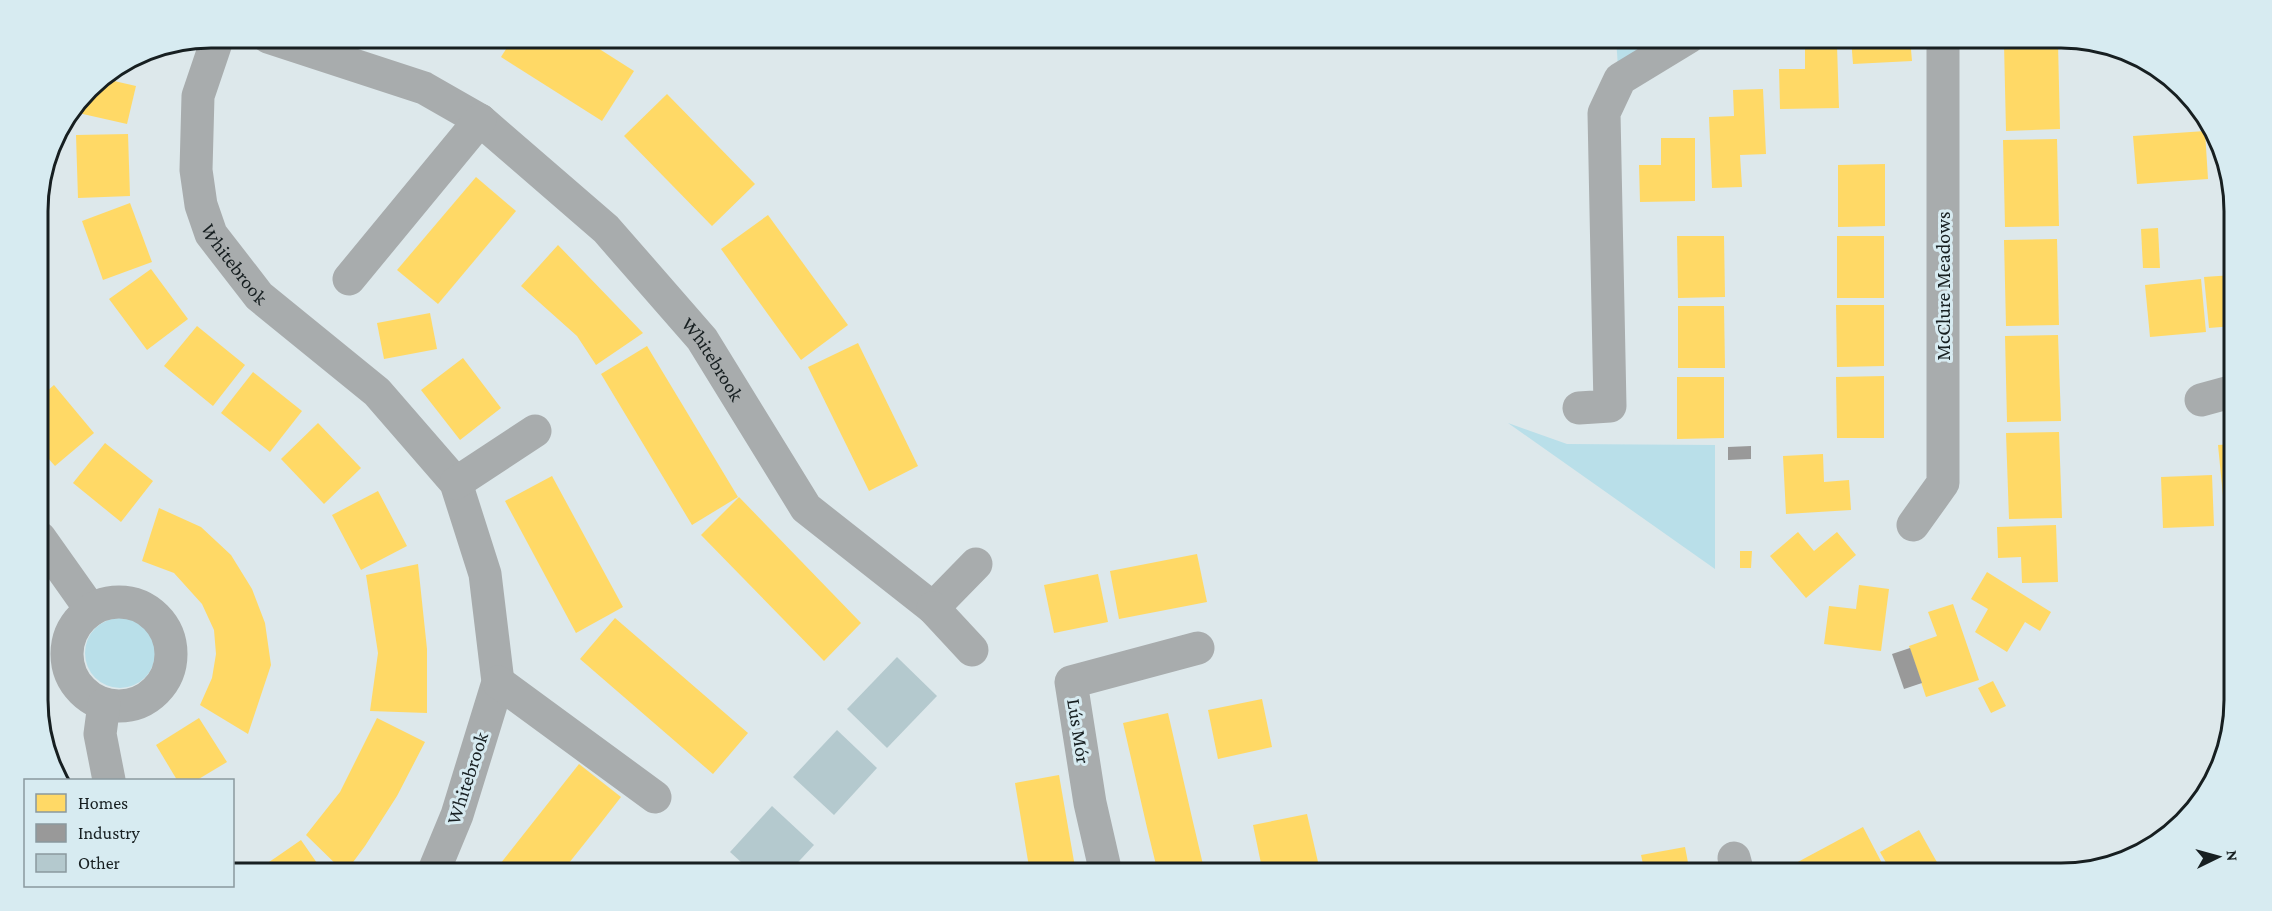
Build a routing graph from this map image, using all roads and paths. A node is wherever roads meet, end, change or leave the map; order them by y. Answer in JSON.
{"nodes":[{"id":1,"x":215,"y":48,"type":"edge"},
{"id":2,"x":299,"y":48,"type":"edge"},
{"id":3,"x":1673,"y":48,"type":"edge"},
{"id":4,"x":1943,"y":48,"type":"edge"},
{"id":5,"x":480,"y":120,"type":"junction"},
{"id":6,"x":349,"y":279,"type":"dead end"},
{"id":7,"x":2224,"y":394,"type":"edge"},
{"id":8,"x":2201,"y":400,"type":"dead end"},
{"id":9,"x":1579,"y":408,"type":"dead end"},
{"id":10,"x":535,"y":431,"type":"dead end"},
{"id":11,"x":456,"y":483,"type":"junction"},
{"id":12,"x":1913,"y":525,"type":"dead end"},
{"id":13,"x":48,"y":549,"type":"edge"},
{"id":14,"x":976,"y":564,"type":"dead end"},
{"id":15,"x":933,"y":608,"type":"junction"},
{"id":16,"x":91,"y":610,"type":"junction"},
{"id":17,"x":1198,"y":648,"type":"dead end"},
{"id":18,"x":972,"y":650,"type":"dead end"},
{"id":19,"x":498,"y":682,"type":"junction"},
{"id":20,"x":104,"y":704,"type":"junction"},
{"id":21,"x":109,"y":779,"type":"edge"},
{"id":22,"x":655,"y":797,"type":"dead end"},
{"id":23,"x":437,"y":863,"type":"edge"},
{"id":24,"x":1104,"y":863,"type":"edge"}],
"edges":[{"from":1,"to":11,"type":"street","name":"Whitebrook"},
{"from":2,"to":5,"type":"street","name":"Whitebrook"},
{"from":3,"to":9,"type":"street"},
{"from":4,"to":12,"type":"street","name":"McClure Meadows"},
{"from":5,"to":6,"type":"street"},
{"from":5,"to":15,"type":"street","name":"Whitebrook"},
{"from":7,"to":8,"type":"street"},
{"from":10,"to":11,"type":"street"},
{"from":11,"to":19,"type":"street","name":"Whitebrook"},
{"from":13,"to":16,"type":"street"},
{"from":14,"to":15,"type":"street"},
{"from":15,"to":18,"type":"street","name":"Whitebrook"},
{"from":16,"to":20,"type":"street"},
{"from":16,"to":20,"type":"street"},
{"from":17,"to":24,"type":"street","name":"Lús Mór"},
{"from":19,"to":22,"type":"street"},
{"from":19,"to":23,"type":"street","name":"Whitebrook"},
{"from":20,"to":21,"type":"street"}]}
